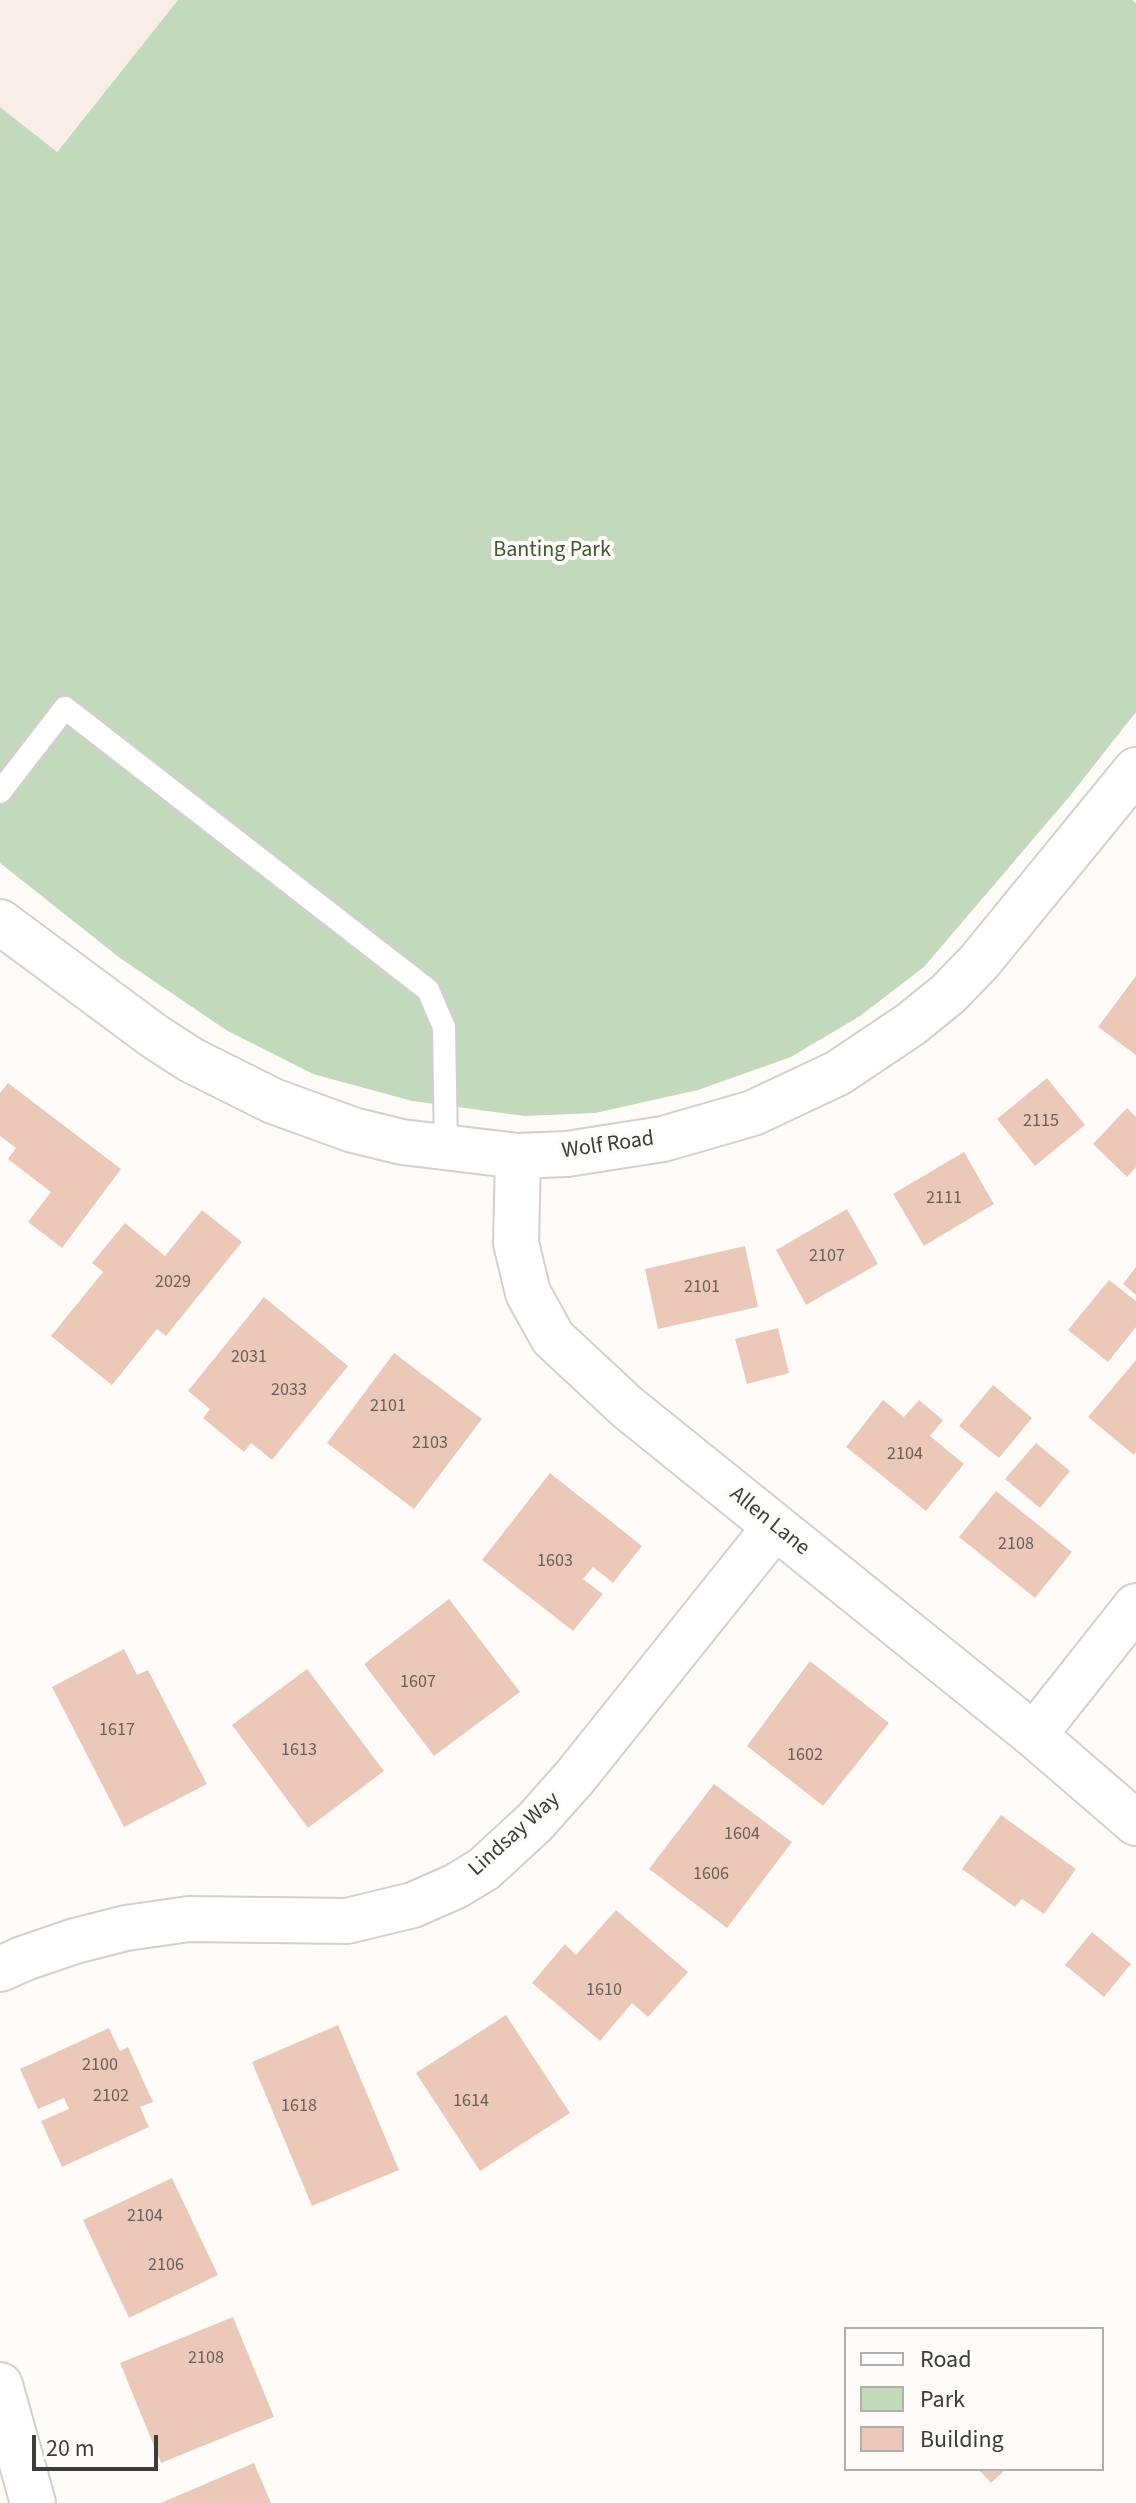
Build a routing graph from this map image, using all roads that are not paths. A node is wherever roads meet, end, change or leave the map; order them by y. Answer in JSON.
{"nodes":[{"id":1,"x":1136,"y":770,"type":"edge"},
{"id":2,"x":0,"y":792,"type":"edge"},
{"id":3,"x":0,"y":922,"type":"edge"},
{"id":4,"x":446,"y":1149,"type":"junction"},
{"id":5,"x":518,"y":1156,"type":"junction"},
{"id":6,"x":775,"y":1527,"type":"junction"},
{"id":7,"x":1136,"y":1606,"type":"edge"},
{"id":8,"x":1034,"y":1735,"type":"junction"},
{"id":9,"x":1136,"y":1823,"type":"edge"},
{"id":10,"x":0,"y":1969,"type":"edge"},
{"id":11,"x":0,"y":2385,"type":"edge"},
{"id":12,"x":33,"y":2503,"type":"edge"}],
"edges":[{"from":1,"to":5,"type":"street","name":"Wolf Road"},
{"from":2,"to":4,"type":"lane"},
{"from":3,"to":4,"type":"street","name":"Wolf Road"},
{"from":4,"to":5,"type":"street","name":"Wolf Road"},
{"from":5,"to":6,"type":"street","name":"Allen Lane"},
{"from":6,"to":8,"type":"street","name":"Allen Lane"},
{"from":6,"to":10,"type":"street","name":"Lindsay Way"},
{"from":7,"to":8,"type":"street"},
{"from":8,"to":9,"type":"street","name":"Allen Lane"},
{"from":11,"to":12,"type":"street"}]}
